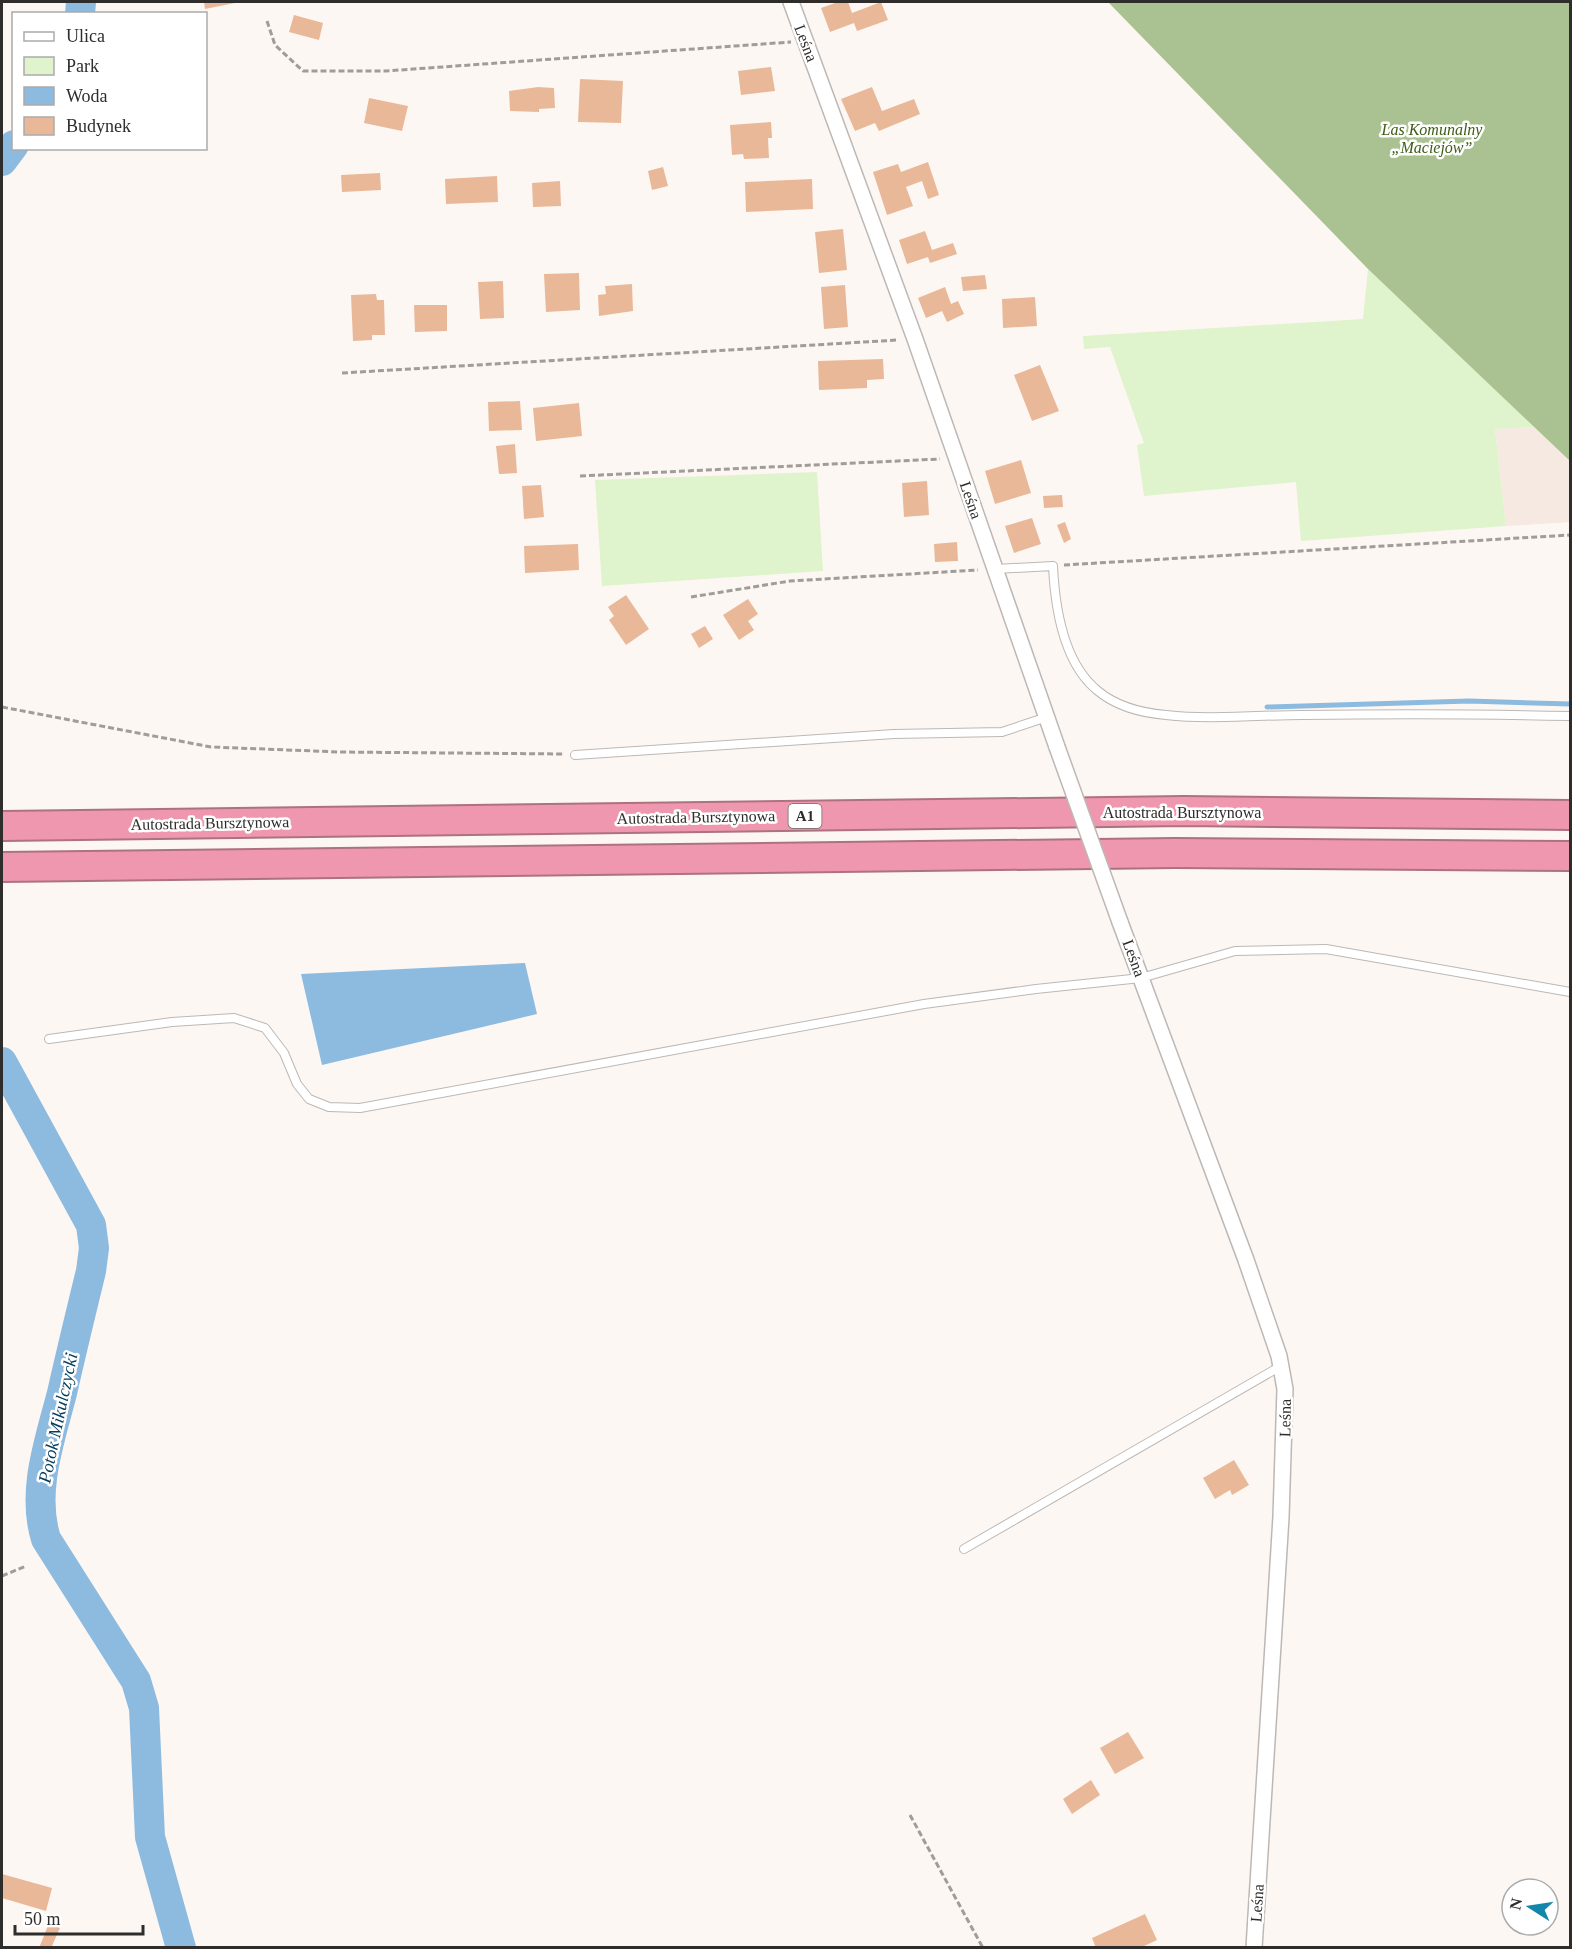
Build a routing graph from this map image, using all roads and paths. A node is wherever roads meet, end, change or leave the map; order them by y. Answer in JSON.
{"nodes":[{"id":1,"x":791,"y":2,"type":"edge"},
{"id":2,"x":267,"y":21,"type":"dead end"},
{"id":3,"x":804,"y":40,"type":"junction"},
{"id":4,"x":915,"y":339,"type":"junction"},
{"id":5,"x":342,"y":373,"type":"dead end"},
{"id":6,"x":957,"y":458,"type":"junction"},
{"id":7,"x":580,"y":476,"type":"dead end"},
{"id":8,"x":1570,"y":535,"type":"edge"},
{"id":9,"x":1053,"y":566,"type":"junction"},
{"id":10,"x":995,"y":569,"type":"junction"},
{"id":11,"x":691,"y":597,"type":"dead end"},
{"id":12,"x":2,"y":707,"type":"edge"},
{"id":13,"x":1570,"y":716,"type":"edge"},
{"id":14,"x":1047,"y":717,"type":"junction"},
{"id":15,"x":575,"y":755,"type":"joint"},
{"id":16,"x":1570,"y":815,"type":"edge"},
{"id":17,"x":2,"y":826,"type":"edge"},
{"id":18,"x":1570,"y":856,"type":"edge"},
{"id":19,"x":2,"y":867,"type":"edge"},
{"id":20,"x":1141,"y":978,"type":"junction"},
{"id":21,"x":1570,"y":992,"type":"edge"},
{"id":22,"x":49,"y":1039,"type":"dead end"},
{"id":23,"x":1281,"y":1366,"type":"junction"},
{"id":24,"x":964,"y":1548,"type":"dead end"},
{"id":25,"x":26,"y":1566,"type":"dead end"},
{"id":26,"x":2,"y":1576,"type":"edge"},
{"id":27,"x":910,"y":1815,"type":"dead end"},
{"id":28,"x":983,"y":1947,"type":"edge"},
{"id":29,"x":1254,"y":1947,"type":"edge"}],
"edges":[{"from":1,"to":3,"type":"street","name":"Leśna"},
{"from":2,"to":3,"type":"path"},
{"from":3,"to":4,"type":"street","name":"Leśna"},
{"from":4,"to":5,"type":"path"},
{"from":4,"to":6,"type":"street","name":"Leśna"},
{"from":6,"to":7,"type":"path"},
{"from":6,"to":10,"type":"street","name":"Leśna"},
{"from":8,"to":9,"type":"path"},
{"from":9,"to":10,"type":"lane"},
{"from":9,"to":13,"type":"lane"},
{"from":10,"to":11,"type":"path"},
{"from":10,"to":14,"type":"street","name":"Leśna"},
{"from":12,"to":15,"type":"path"},
{"from":14,"to":15,"type":"lane"},
{"from":14,"to":20,"type":"street","name":"Leśna","bridge":true},
{"from":16,"to":17,"type":"highway","name":"Autostrada Bursztynowa","number":"A1"},
{"from":18,"to":19,"type":"highway"},
{"from":20,"to":21,"type":"lane"},
{"from":20,"to":22,"type":"lane"},
{"from":20,"to":23,"type":"street","name":"Leśna"},
{"from":23,"to":24,"type":"lane"},
{"from":23,"to":29,"type":"street","name":"Leśna"},
{"from":25,"to":26,"type":"path"},
{"from":27,"to":28,"type":"path"}]}
